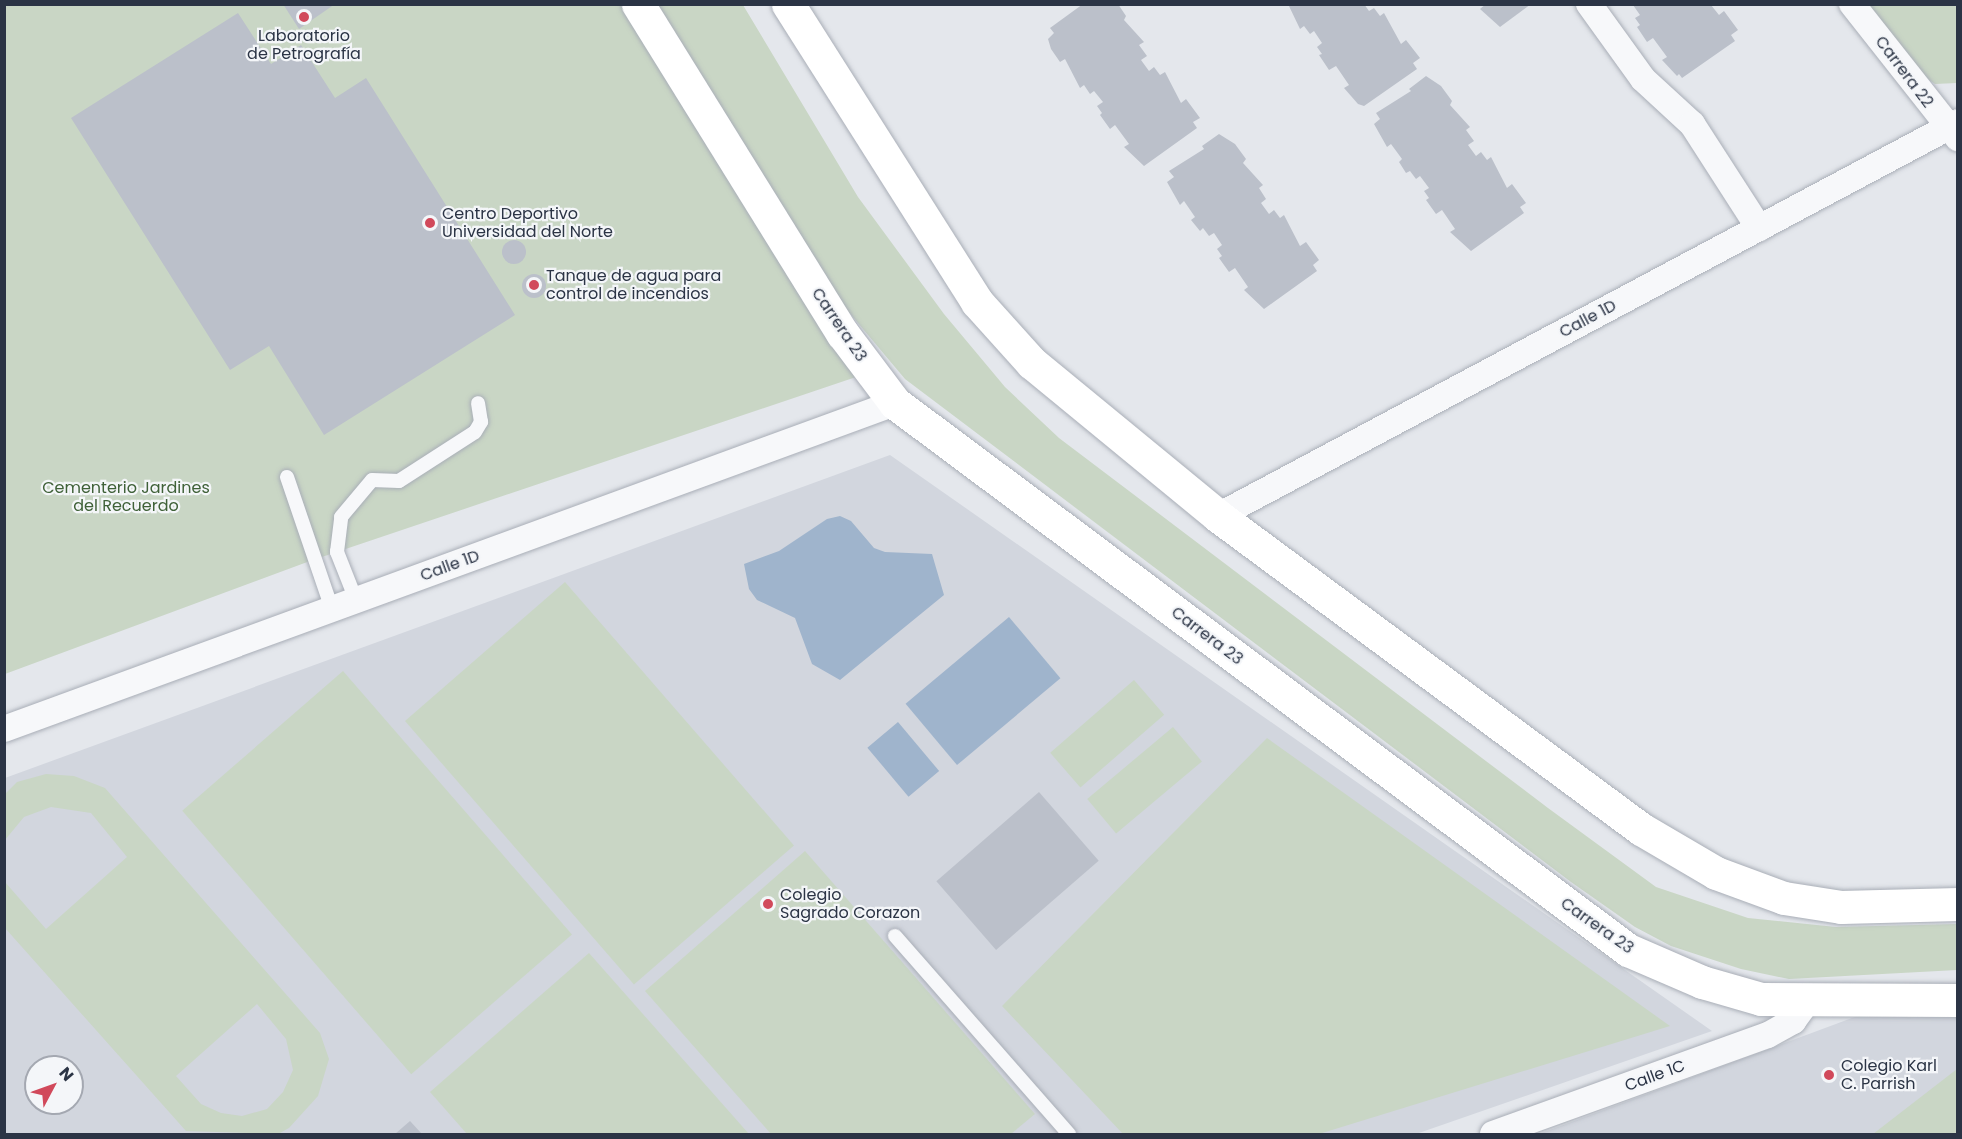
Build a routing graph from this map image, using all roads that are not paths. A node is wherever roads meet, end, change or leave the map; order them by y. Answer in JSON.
{"nodes":[{"id":1,"x":638,"y":4,"type":"edge"},
{"id":2,"x":788,"y":4,"type":"edge"},
{"id":3,"x":1588,"y":4,"type":"edge"},
{"id":4,"x":1852,"y":4,"type":"edge"},
{"id":5,"x":1954,"y":129,"type":"edge"},
{"id":6,"x":1760,"y":228,"type":"junction"},
{"id":7,"x":478,"y":403,"type":"dead end"},
{"id":8,"x":895,"y":403,"type":"junction"},
{"id":9,"x":287,"y":477,"type":"dead end"},
{"id":10,"x":1218,"y":516,"type":"junction"},
{"id":11,"x":356,"y":600,"type":"junction"},
{"id":12,"x":332,"y":609,"type":"junction"},
{"id":13,"x":4,"y":729,"type":"edge"},
{"id":14,"x":1958,"y":904,"type":"edge"},
{"id":15,"x":895,"y":936,"type":"dead end"},
{"id":16,"x":1958,"y":1000,"type":"edge"},
{"id":17,"x":1807,"y":1002,"type":"junction"},
{"id":18,"x":1070,"y":1134,"type":"edge"},
{"id":19,"x":1493,"y":1134,"type":"edge"}],
"edges":[{"from":1,"to":8,"type":"main road","name":"Carrera 23"},
{"from":2,"to":10,"type":"main road"},
{"from":3,"to":6,"type":"street"},
{"from":4,"to":5,"type":"street","name":"Carrera 22"},
{"from":5,"to":6,"type":"street","name":"Calle 1D"},
{"from":6,"to":10,"type":"street","name":"Calle 1D"},
{"from":7,"to":11,"type":"lane"},
{"from":8,"to":11,"type":"street","name":"Calle 1D"},
{"from":8,"to":17,"type":"main road","name":"Carrera 23"},
{"from":9,"to":12,"type":"lane"},
{"from":10,"to":14,"type":"main road"},
{"from":11,"to":12,"type":"street","name":"Calle 1D"},
{"from":12,"to":13,"type":"street","name":"Calle 1D"},
{"from":15,"to":18,"type":"lane"},
{"from":16,"to":17,"type":"main road","name":"Carrera 23"},
{"from":17,"to":19,"type":"street","name":"Calle 1C"}]}
